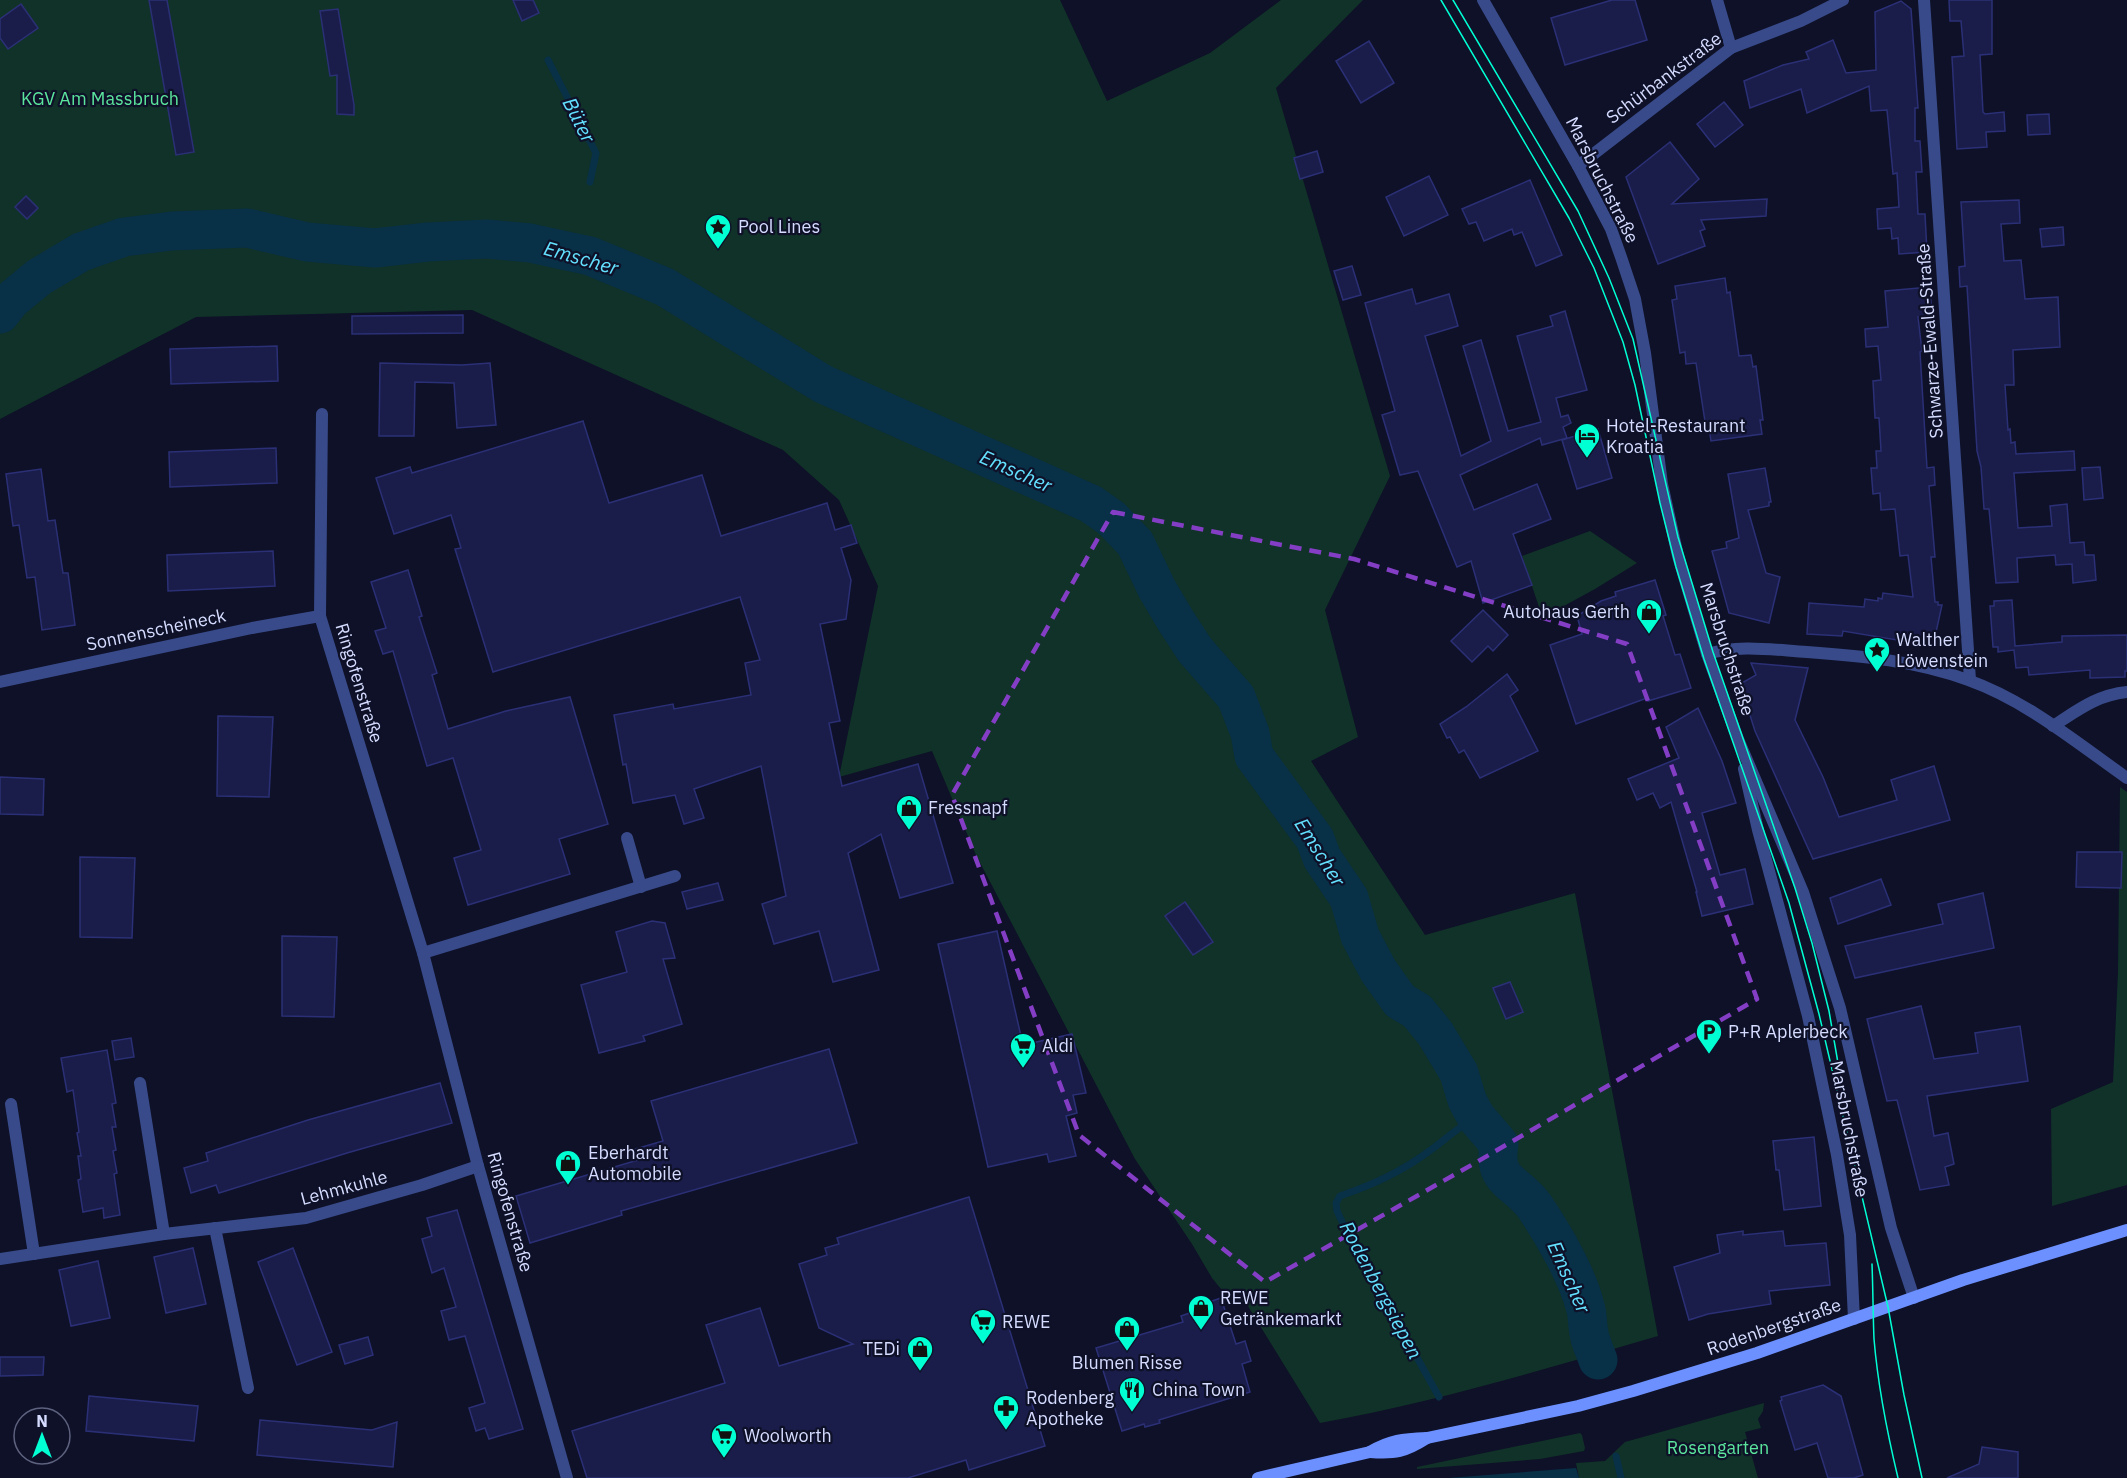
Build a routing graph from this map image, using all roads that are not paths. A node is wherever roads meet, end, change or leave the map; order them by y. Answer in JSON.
{"nodes":[{"id":1,"x":1483,"y":0,"type":"edge"},
{"id":2,"x":1717,"y":0,"type":"edge"},
{"id":3,"x":1843,"y":0,"type":"edge"},
{"id":4,"x":1924,"y":0,"type":"edge"},
{"id":5,"x":1731,"y":48,"type":"junction"},
{"id":6,"x":1578,"y":166,"type":"junction"},
{"id":7,"x":322,"y":414,"type":"dead end"},
{"id":8,"x":320,"y":616,"type":"junction"},
{"id":9,"x":1707,"y":654,"type":"junction"},
{"id":10,"x":1970,"y":680,"type":"junction"},
{"id":11,"x":0,"y":682,"type":"edge"},
{"id":12,"x":2127,"y":692,"type":"edge"},
{"id":13,"x":2053,"y":726,"type":"junction"},
{"id":14,"x":1738,"y":740,"type":"junction"},
{"id":15,"x":2127,"y":778,"type":"edge"},
{"id":16,"x":627,"y":838,"type":"dead end"},
{"id":17,"x":675,"y":876,"type":"dead end"},
{"id":18,"x":641,"y":886,"type":"junction"},
{"id":19,"x":423,"y":953,"type":"junction"},
{"id":20,"x":140,"y":1083,"type":"dead end"},
{"id":21,"x":11,"y":1104,"type":"dead end"},
{"id":22,"x":478,"y":1166,"type":"junction"},
{"id":23,"x":215,"y":1228,"type":"junction"},
{"id":24,"x":2127,"y":1230,"type":"edge"},
{"id":25,"x":164,"y":1234,"type":"junction"},
{"id":26,"x":34,"y":1254,"type":"junction"},
{"id":27,"x":0,"y":1259,"type":"edge"},
{"id":28,"x":1914,"y":1298,"type":"junction"},
{"id":29,"x":1854,"y":1319,"type":"junction"},
{"id":30,"x":248,"y":1388,"type":"dead end"},
{"id":31,"x":567,"y":1478,"type":"edge"},
{"id":32,"x":1258,"y":1478,"type":"edge"}],
"edges":[{"from":1,"to":6,"type":"street","name":"Marsbruchstraße"},
{"from":2,"to":5,"type":"street"},
{"from":3,"to":5,"type":"street","name":"Schürbankstraße"},
{"from":4,"to":10,"type":"street","name":"Schwarze-Ewald-Straße"},
{"from":5,"to":6,"type":"street","name":"Schürbankstraße"},
{"from":6,"to":9,"type":"street","name":"Marsbruchstraße"},
{"from":7,"to":8,"type":"street","name":"Ringofenstraße"},
{"from":8,"to":11,"type":"street","name":"Sonnenscheineck"},
{"from":8,"to":19,"type":"street","name":"Ringofenstraße"},
{"from":9,"to":10,"type":"street"},
{"from":9,"to":14,"type":"street","name":"Marsbruchstraße"},
{"from":10,"to":13,"type":"street"},
{"from":12,"to":13,"type":"street"},
{"from":13,"to":15,"type":"street"},
{"from":14,"to":28,"type":"street","name":"Marsbruchstraße"},
{"from":14,"to":29,"type":"street","name":"Marsbruchstraße"},
{"from":16,"to":18,"type":"street"},
{"from":17,"to":18,"type":"street"},
{"from":18,"to":19,"type":"street"},
{"from":19,"to":22,"type":"street","name":"Ringofenstraße"},
{"from":20,"to":25,"type":"street"},
{"from":21,"to":26,"type":"street"},
{"from":22,"to":23,"type":"street","name":"Lehmkuhle"},
{"from":22,"to":31,"type":"street","name":"Ringofenstraße"},
{"from":23,"to":25,"type":"street","name":"Lehmkuhle"},
{"from":23,"to":30,"type":"street"},
{"from":24,"to":28,"type":"main road","name":"Rodenbergstraße"},
{"from":25,"to":26,"type":"street","name":"Lehmkuhle"},
{"from":26,"to":27,"type":"street","name":"Lehmkuhle"},
{"from":28,"to":29,"type":"main road","name":"Rodenbergstraße"},
{"from":29,"to":32,"type":"main road","name":"Rodenbergstraße"}]}
